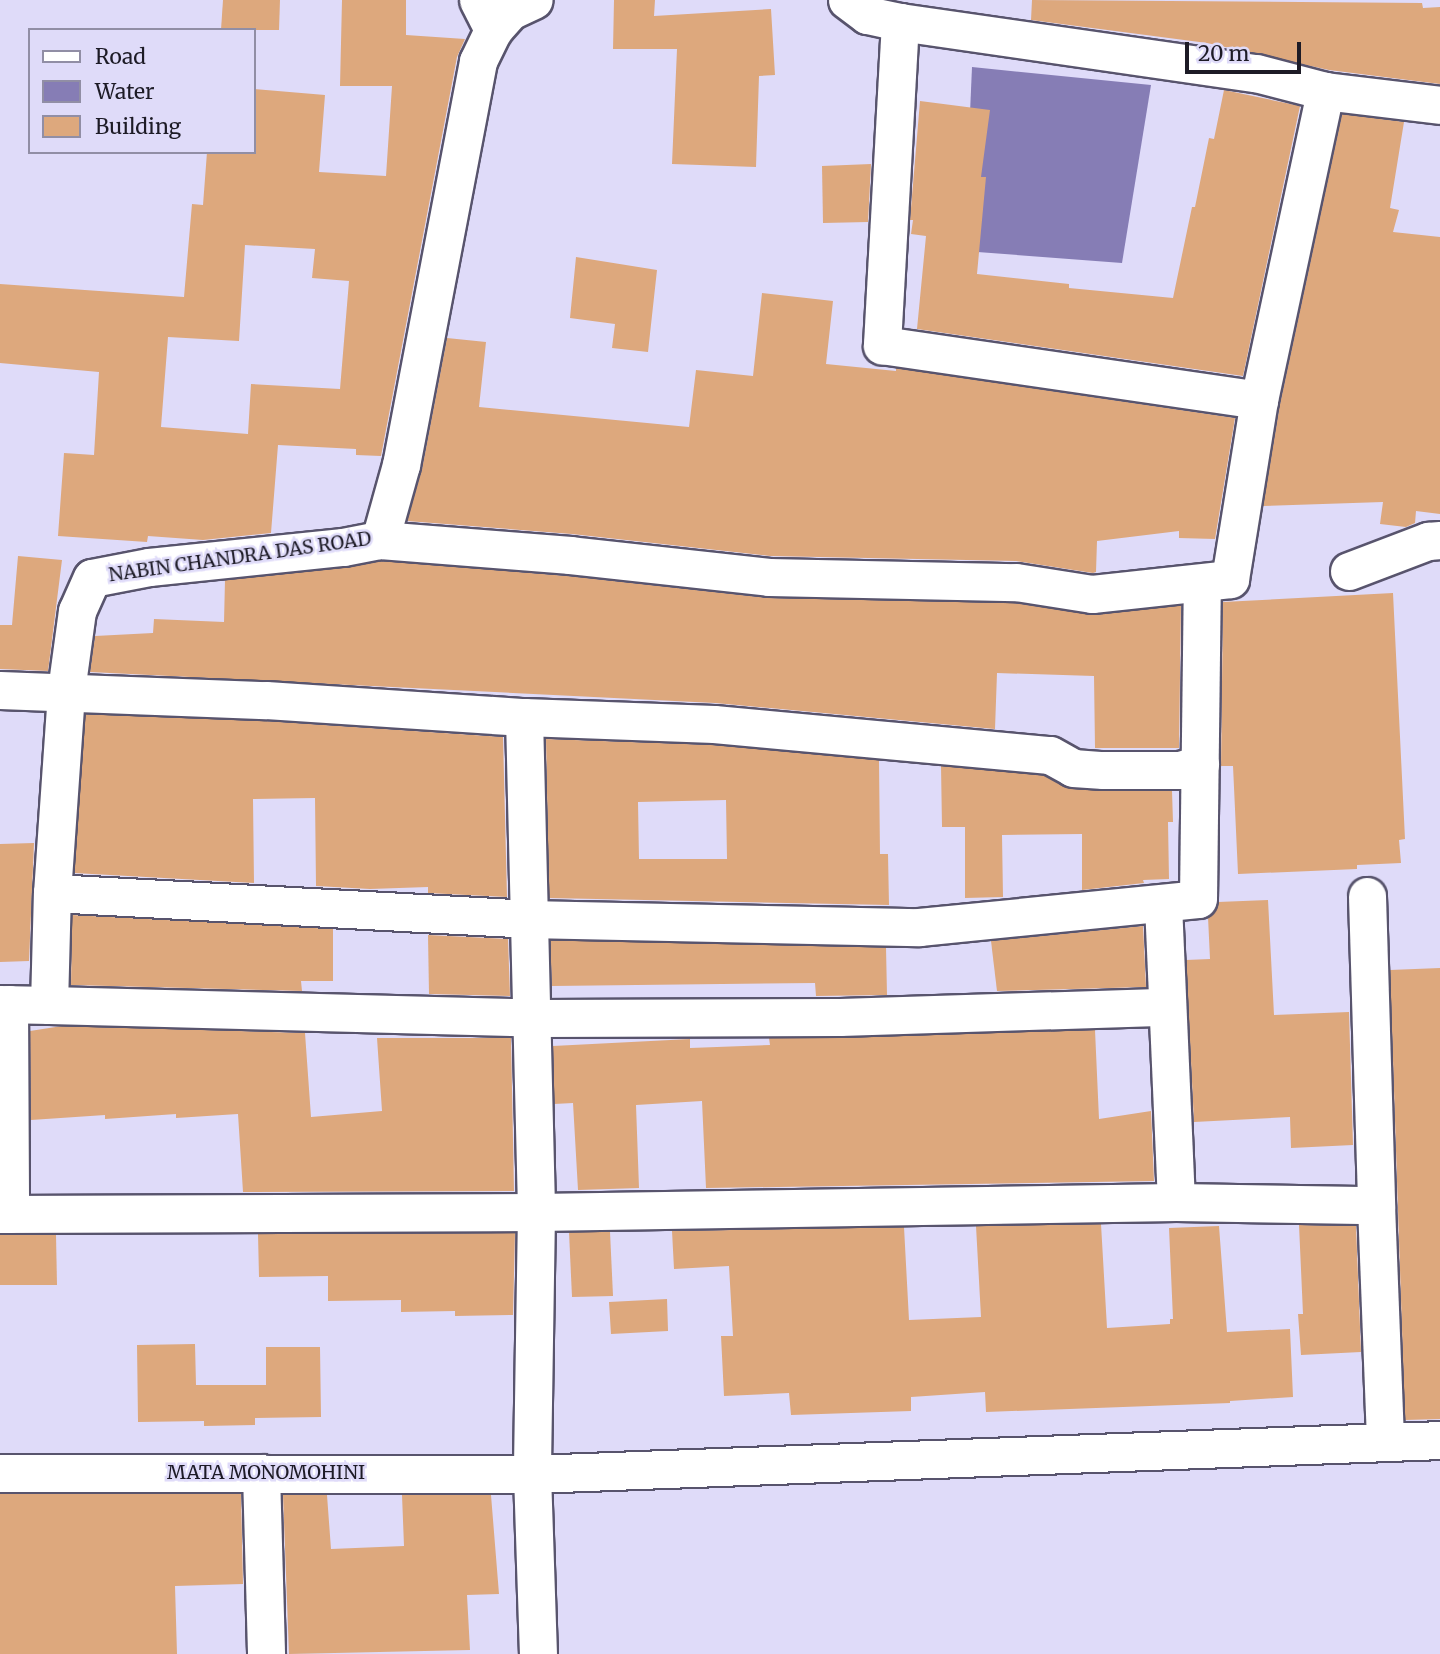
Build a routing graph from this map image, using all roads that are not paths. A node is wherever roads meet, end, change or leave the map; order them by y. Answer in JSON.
{"nodes":[{"id":1,"x":534,"y":0,"type":"edge"},
{"id":2,"x":848,"y":0,"type":"edge"},
{"id":3,"x":485,"y":15,"type":"edge"},
{"id":4,"x":900,"y":22,"type":"junction"},
{"id":5,"x":1325,"y":91,"type":"junction"},
{"id":6,"x":1440,"y":105,"type":"edge"},
{"id":7,"x":1259,"y":400,"type":"junction"},
{"id":8,"x":380,"y":540,"type":"junction"},
{"id":9,"x":1440,"y":540,"type":"edge"},
{"id":10,"x":1349,"y":571,"type":"dead end"},
{"id":11,"x":1202,"y":584,"type":"junction"},
{"id":12,"x":0,"y":690,"type":"edge"},
{"id":13,"x":66,"y":691,"type":"junction"},
{"id":14,"x":524,"y":717,"type":"junction"},
{"id":15,"x":1200,"y":764,"type":"junction"},
{"id":16,"x":52,"y":893,"type":"junction"},
{"id":17,"x":1367,"y":896,"type":"dead end"},
{"id":18,"x":1163,"y":904,"type":"junction"},
{"id":19,"x":527,"y":919,"type":"junction"},
{"id":20,"x":4,"y":1004,"type":"edge"},
{"id":21,"x":49,"y":1005,"type":"junction"},
{"id":22,"x":1166,"y":1007,"type":"junction"},
{"id":23,"x":530,"y":1018,"type":"junction"},
{"id":24,"x":1177,"y":1202,"type":"junction"},
{"id":25,"x":1377,"y":1205,"type":"junction"},
{"id":26,"x":536,"y":1212,"type":"junction"},
{"id":27,"x":5,"y":1214,"type":"edge"},
{"id":28,"x":1440,"y":1440,"type":"edge"},
{"id":29,"x":1385,"y":1442,"type":"junction"},
{"id":30,"x":0,"y":1472,"type":"edge"},
{"id":31,"x":261,"y":1474,"type":"junction"},
{"id":32,"x":532,"y":1474,"type":"junction"},
{"id":33,"x":266,"y":1654,"type":"edge"},
{"id":34,"x":538,"y":1654,"type":"edge"}],
"edges":[{"from":1,"to":3,"type":"street","name":"NABIN CHANDRA DAS ROAD"},
{"from":2,"to":4,"type":"street"},
{"from":3,"to":8,"type":"street","name":"NABIN CHANDRA DAS ROAD"},
{"from":4,"to":5,"type":"street"},
{"from":4,"to":7,"type":"street"},
{"from":5,"to":6,"type":"street"},
{"from":5,"to":7,"type":"street"},
{"from":7,"to":11,"type":"street"},
{"from":8,"to":11,"type":"street"},
{"from":8,"to":13,"type":"street","name":"NABIN CHANDRA DAS ROAD"},
{"from":9,"to":10,"type":"street"},
{"from":11,"to":15,"type":"street"},
{"from":12,"to":13,"type":"street"},
{"from":13,"to":14,"type":"street"},
{"from":13,"to":16,"type":"street","name":"NABIN CHANDRA DAS ROAD"},
{"from":14,"to":15,"type":"street"},
{"from":14,"to":19,"type":"street"},
{"from":15,"to":18,"type":"street"},
{"from":16,"to":19,"type":"street"},
{"from":16,"to":21,"type":"street","name":"NABIN CHANDRA DAS ROAD"},
{"from":17,"to":25,"type":"street"},
{"from":18,"to":19,"type":"street"},
{"from":18,"to":22,"type":"street"},
{"from":19,"to":23,"type":"street"},
{"from":20,"to":21,"type":"street"},
{"from":20,"to":27,"type":"street"},
{"from":21,"to":23,"type":"street"},
{"from":22,"to":23,"type":"street"},
{"from":22,"to":24,"type":"street"},
{"from":23,"to":26,"type":"street"},
{"from":24,"to":25,"type":"street"},
{"from":24,"to":26,"type":"street"},
{"from":25,"to":29,"type":"street"},
{"from":26,"to":27,"type":"street"},
{"from":26,"to":32,"type":"street"},
{"from":28,"to":29,"type":"street","name":"MATA MONOMOHINI"},
{"from":29,"to":32,"type":"street","name":"MATA MONOMOHINI"},
{"from":30,"to":31,"type":"street","name":"MATA MONOMOHINI"},
{"from":31,"to":32,"type":"street","name":"MATA MONOMOHINI"},
{"from":31,"to":33,"type":"street"},
{"from":32,"to":34,"type":"street"}]}
